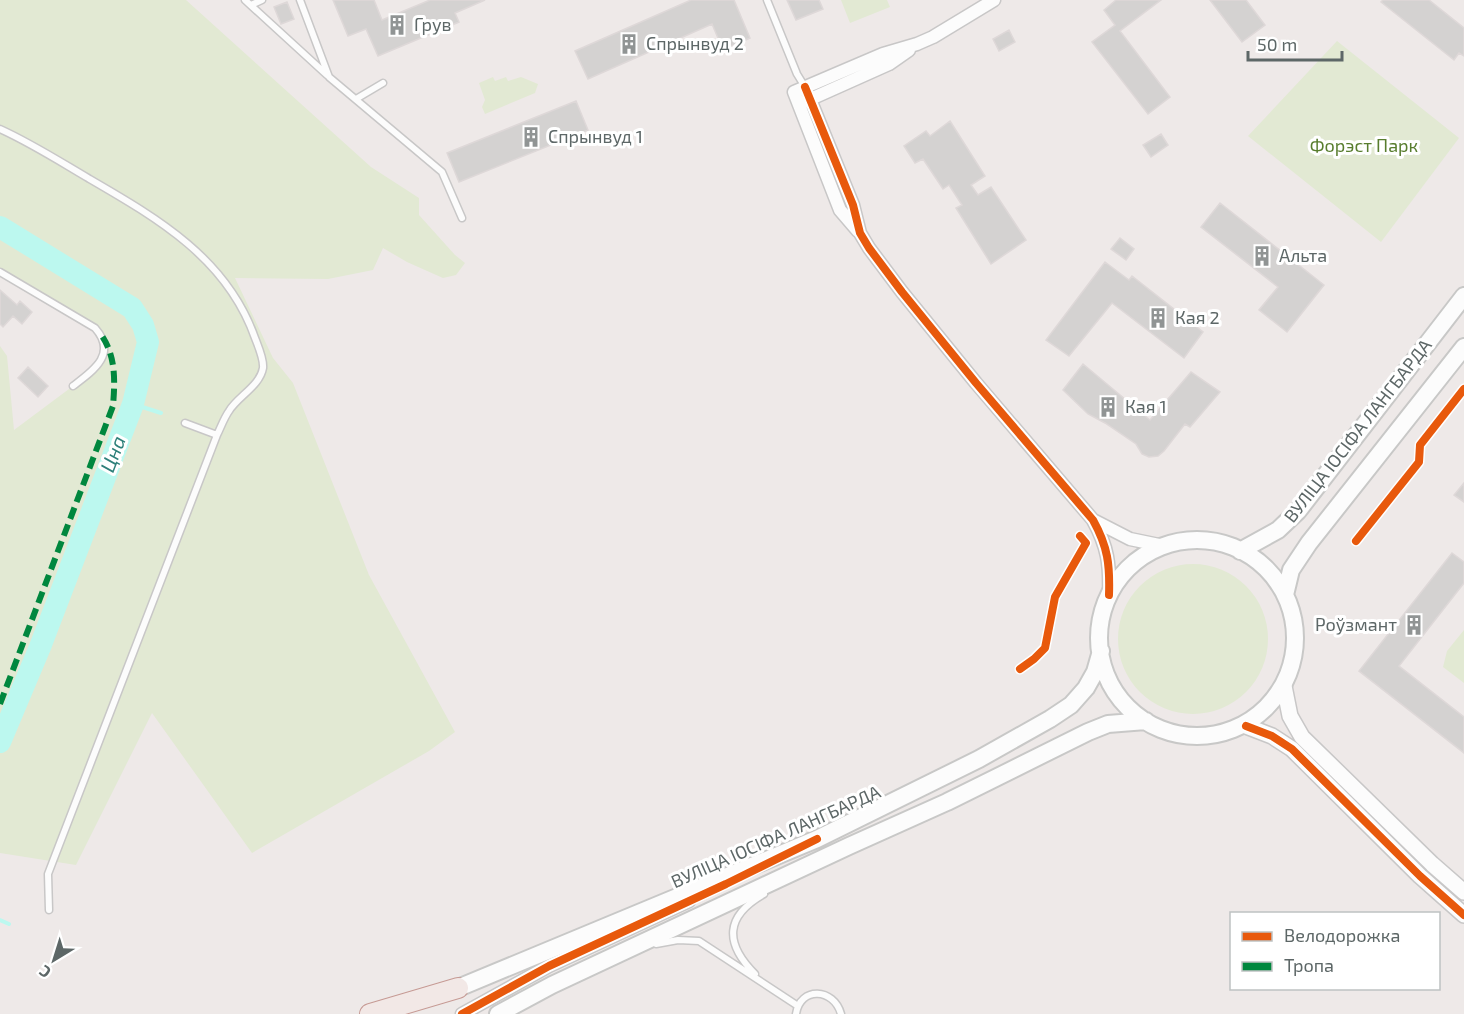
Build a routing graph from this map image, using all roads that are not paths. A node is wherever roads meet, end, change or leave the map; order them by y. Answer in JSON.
{"nodes":[{"id":1,"x":262,"y":0,"type":"edge"},
{"id":2,"x":300,"y":0,"type":"edge"},
{"id":3,"x":767,"y":0,"type":"edge"},
{"id":4,"x":994,"y":0,"type":"edge"},
{"id":5,"x":248,"y":2,"type":"edge"},
{"id":6,"x":917,"y":44,"type":"junction"},
{"id":7,"x":796,"y":74,"type":"junction"},
{"id":8,"x":329,"y":78,"type":"junction"},
{"id":9,"x":383,"y":83,"type":"dead end"},
{"id":10,"x":799,"y":90,"type":"junction"},
{"id":11,"x":356,"y":99,"type":"junction"},
{"id":12,"x":804,"y":102,"type":"junction"},
{"id":13,"x":0,"y":129,"type":"edge"},
{"id":14,"x":462,"y":218,"type":"dead end"},
{"id":15,"x":0,"y":272,"type":"edge"},
{"id":16,"x":1464,"y":296,"type":"edge"},
{"id":17,"x":1464,"y":347,"type":"edge"},
{"id":18,"x":73,"y":386,"type":"dead end"},
{"id":19,"x":185,"y":423,"type":"dead end"},
{"id":20,"x":217,"y":435,"type":"junction"},
{"id":21,"x":1093,"y":520,"type":"junction"},
{"id":22,"x":1159,"y":545,"type":"junction"},
{"id":23,"x":1240,"y":551,"type":"junction"},
{"id":24,"x":1109,"y":595,"type":"junction"},
{"id":25,"x":1285,"y":596,"type":"junction"},
{"id":26,"x":1101,"y":651,"type":"junction"},
{"id":27,"x":1284,"y":686,"type":"junction"},
{"id":28,"x":1146,"y":721,"type":"junction"},
{"id":29,"x":1246,"y":726,"type":"junction"},
{"id":30,"x":817,"y":839,"type":"junction"},
{"id":31,"x":796,"y":872,"type":"junction"},
{"id":32,"x":1464,"y":892,"type":"edge"},
{"id":33,"x":49,"y":910,"type":"dead end"},
{"id":34,"x":1464,"y":915,"type":"edge"},
{"id":35,"x":600,"y":964,"type":"junction"},
{"id":36,"x":764,"y":983,"type":"junction"},
{"id":37,"x":458,"y":988,"type":"joint"},
{"id":38,"x":798,"y":1006,"type":"junction"},
{"id":39,"x":370,"y":1014,"type":"edge"},
{"id":40,"x":462,"y":1014,"type":"edge"},
{"id":41,"x":498,"y":1014,"type":"edge"},
{"id":42,"x":796,"y":1014,"type":"edge"},
{"id":43,"x":841,"y":1014,"type":"edge"}],
"edges":[{"from":1,"to":5,"type":"lane"},
{"from":2,"to":8,"type":"lane"},
{"from":3,"to":7,"type":"lane"},
{"from":4,"to":6,"type":"street"},
{"from":5,"to":8,"type":"lane"},
{"from":6,"to":10,"type":"street"},
{"from":6,"to":12,"type":"street"},
{"from":7,"to":10,"type":"lane"},
{"from":7,"to":10,"type":"lane"},
{"from":8,"to":11,"type":"lane"},
{"from":9,"to":11,"type":"lane"},
{"from":10,"to":12,"type":"street"},
{"from":11,"to":14,"type":"lane"},
{"from":12,"to":21,"type":"street"},
{"from":13,"to":20,"type":"lane"},
{"from":15,"to":18,"type":"lane"},
{"from":16,"to":23,"type":"main road","name":"ВУЛІЦА ІОСІФА ЛАНГБАРДА"},
{"from":17,"to":25,"type":"main road","name":"ВУЛІЦА ІОСІФА ЛАНГБАРДА"},
{"from":19,"to":20,"type":"lane"},
{"from":20,"to":33,"type":"lane"},
{"from":21,"to":22,"type":"street"},
{"from":21,"to":24,"type":"street"},
{"from":22,"to":23,"type":"main road"},
{"from":22,"to":24,"type":"main road"},
{"from":23,"to":25,"type":"main road"},
{"from":24,"to":26,"type":"main road"},
{"from":25,"to":27,"type":"main road"},
{"from":26,"to":28,"type":"main road"},
{"from":26,"to":30,"type":"main road","name":"ВУЛІЦА ІОСІФА ЛАНГБАРДА"},
{"from":27,"to":29,"type":"main road"},
{"from":27,"to":32,"type":"street"},
{"from":28,"to":29,"type":"main road"},
{"from":28,"to":31,"type":"main road","name":"ВУЛІЦА ІОСІФА ЛАНГБАРДА"},
{"from":29,"to":34,"type":"street"},
{"from":30,"to":37,"type":"main road","name":"ВУЛІЦА ІОСІФА ЛАНГБАРДА"},
{"from":30,"to":40,"type":"street"},
{"from":31,"to":35,"type":"main road","name":"ВУЛІЦА ІОСІФА ЛАНГБАРДА"},
{"from":31,"to":36,"type":"lane"},
{"from":35,"to":36,"type":"lane"},
{"from":35,"to":41,"type":"main road","name":"ВУЛІЦА ІОСІФА ЛАНГБАРДА"},
{"from":36,"to":38,"type":"lane"},
{"from":37,"to":39,"type":"highway"},
{"from":38,"to":42,"type":"lane"},
{"from":38,"to":43,"type":"lane"}]}
